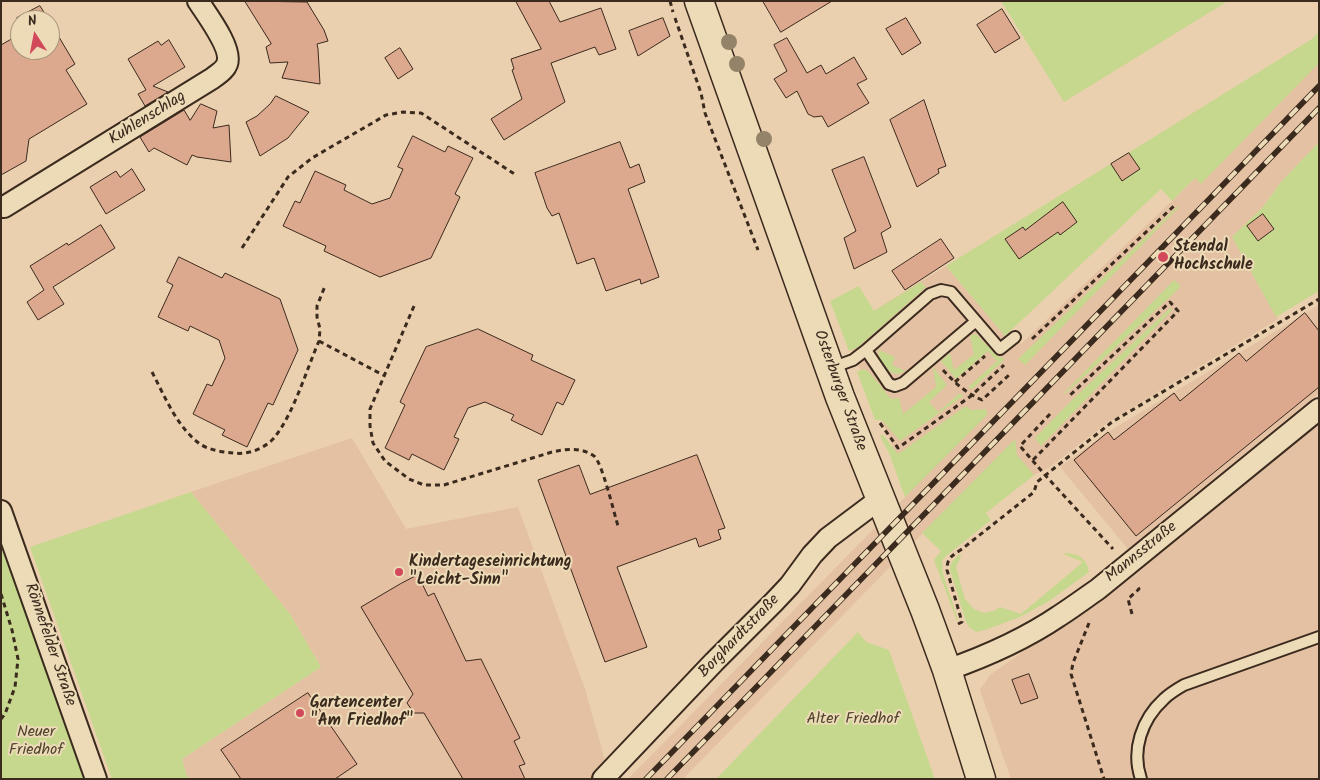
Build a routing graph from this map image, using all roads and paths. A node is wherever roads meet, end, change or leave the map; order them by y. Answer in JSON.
{"nodes":[{"id":1,"x":198,"y":1,"type":"edge"},
{"id":2,"x":699,"y":1,"type":"edge"},
{"id":3,"x":516,"y":175,"type":"dead end"},
{"id":4,"x":4,"y":207,"type":"dead end"},
{"id":5,"x":242,"y":248,"type":"dead end"},
{"id":6,"x":325,"y":286,"type":"dead end"},
{"id":7,"x":1319,"y":299,"type":"edge"},
{"id":8,"x":414,"y":306,"type":"dead end"},
{"id":9,"x":976,"y":320,"type":"junction"},
{"id":10,"x":1014,"y":337,"type":"dead end"},
{"id":11,"x":319,"y":341,"type":"junction"},
{"id":12,"x":866,"y":350,"type":"junction"},
{"id":13,"x":988,"y":354,"type":"dead end"},
{"id":14,"x":932,"y":358,"type":"junction"},
{"id":15,"x":830,"y":369,"type":"junction"},
{"id":16,"x":152,"y":372,"type":"dead end"},
{"id":17,"x":1009,"y":375,"type":"dead end"},
{"id":18,"x":383,"y":376,"type":"junction"},
{"id":19,"x":955,"y":382,"type":"junction"},
{"id":20,"x":1068,"y":397,"type":"dead end"},
{"id":21,"x":1319,"y":409,"type":"edge"},
{"id":22,"x":1050,"y":414,"type":"dead end"},
{"id":23,"x":1033,"y":460,"type":"junction"},
{"id":24,"x":1045,"y":475,"type":"junction"},
{"id":25,"x":880,"y":499,"type":"junction"},
{"id":26,"x":1,"y":511,"type":"edge"},
{"id":27,"x":618,"y":526,"type":"dead end"},
{"id":28,"x":1119,"y":555,"type":"dead end"},
{"id":29,"x":1134,"y":582,"type":"dead end"},
{"id":30,"x":1,"y":594,"type":"edge"},
{"id":31,"x":1132,"y":614,"type":"dead end"},
{"id":32,"x":1090,"y":621,"type":"dead end"},
{"id":33,"x":956,"y":624,"type":"dead end"},
{"id":34,"x":1319,"y":637,"type":"edge"},
{"id":35,"x":948,"y":670,"type":"junction"},
{"id":36,"x":1,"y":719,"type":"edge"},
{"id":37,"x":96,"y":779,"type":"edge"},
{"id":38,"x":602,"y":779,"type":"edge"},
{"id":39,"x":981,"y":779,"type":"edge"},
{"id":40,"x":1104,"y":779,"type":"edge"},
{"id":41,"x":1141,"y":779,"type":"edge"}],
"edges":[{"from":1,"to":4,"type":"street","name":"Kuhlenschlag"},
{"from":2,"to":15,"type":"street","name":"Osterburger Straße"},
{"from":3,"to":5,"type":"path"},
{"from":6,"to":11,"type":"path"},
{"from":7,"to":24,"type":"path"},
{"from":8,"to":18,"type":"path"},
{"from":9,"to":10,"type":"lane"},
{"from":9,"to":12,"type":"lane"},
{"from":9,"to":14,"type":"lane"},
{"from":11,"to":16,"type":"path"},
{"from":11,"to":18,"type":"path"},
{"from":12,"to":14,"type":"lane"},
{"from":12,"to":15,"type":"lane"},
{"from":13,"to":19,"type":"path"},
{"from":14,"to":19,"type":"path"},
{"from":15,"to":25,"type":"street","name":"Osterburger Straße"},
{"from":17,"to":19,"type":"path"},
{"from":18,"to":27,"type":"path"},
{"from":20,"to":23,"type":"path"},
{"from":21,"to":35,"type":"street","name":"Mannsstraße"},
{"from":22,"to":23,"type":"path"},
{"from":23,"to":24,"type":"path"},
{"from":24,"to":28,"type":"path"},
{"from":24,"to":33,"type":"path"},
{"from":25,"to":35,"type":"street","name":"Osterburger Straße"},
{"from":25,"to":38,"type":"street","name":"Borghardtstraße"},
{"from":26,"to":37,"type":"street","name":"Rönnefelder Straße"},
{"from":29,"to":31,"type":"path"},
{"from":30,"to":36,"type":"path"},
{"from":32,"to":40,"type":"path"},
{"from":34,"to":41,"type":"lane"},
{"from":35,"to":39,"type":"street","name":"Osterburger Straße"}]}
